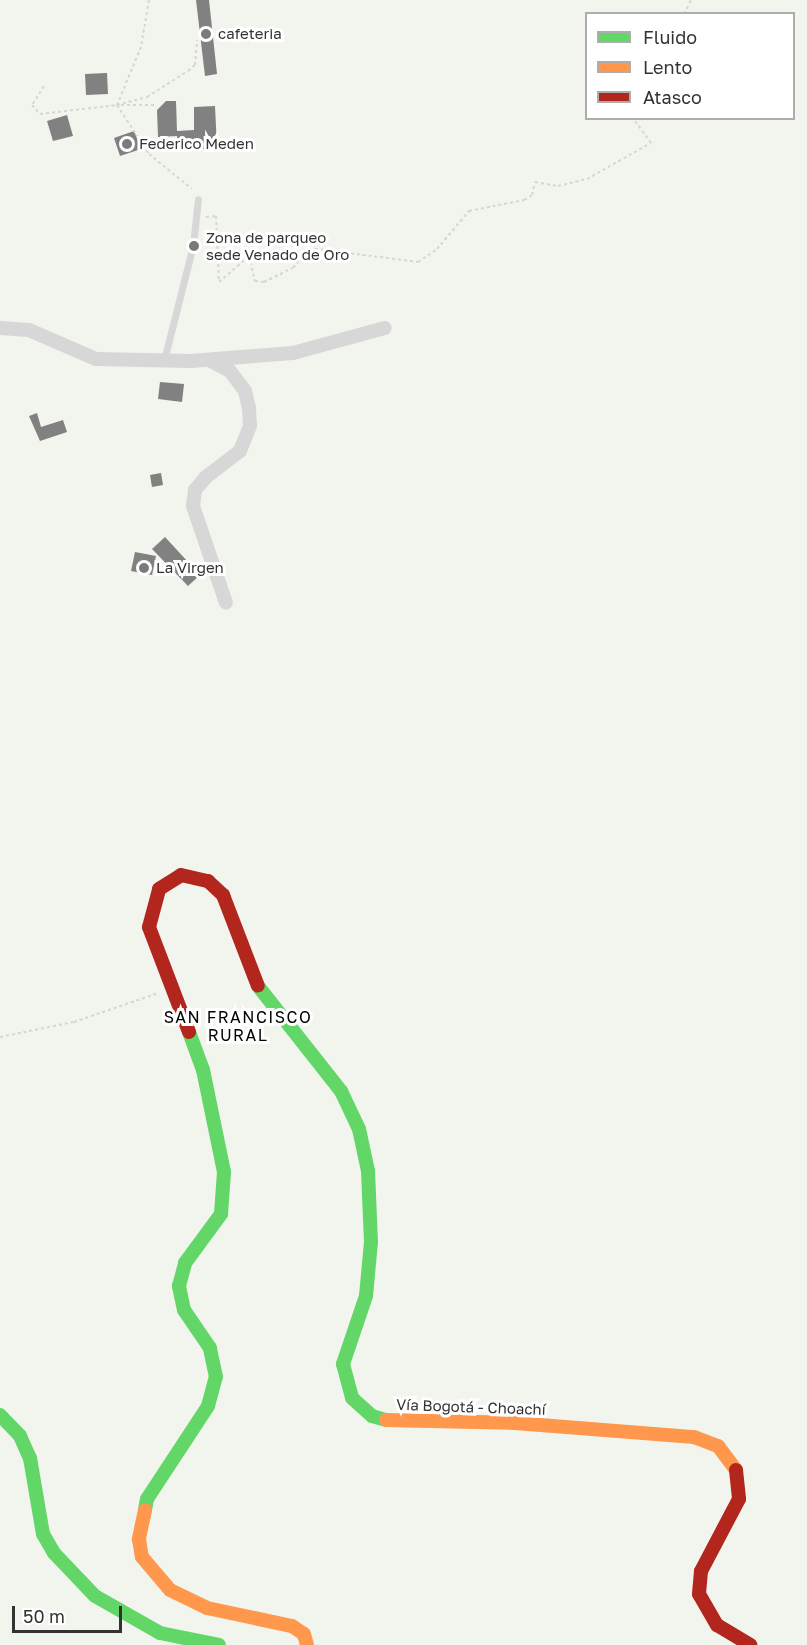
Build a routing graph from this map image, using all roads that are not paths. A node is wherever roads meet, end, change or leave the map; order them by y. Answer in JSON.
{"nodes":[{"id":1,"x":198,"y":199,"type":"road end"},
{"id":2,"x":0,"y":328,"type":"edge"},
{"id":3,"x":385,"y":328,"type":"dead end"},
{"id":4,"x":164,"y":360,"type":"junction"},
{"id":5,"x":211,"y":361,"type":"junction"},
{"id":6,"x":226,"y":603,"type":"dead end"},
{"id":7,"x":0,"y":1415,"type":"edge"},
{"id":8,"x":219,"y":1645,"type":"edge"},
{"id":9,"x":307,"y":1645,"type":"edge"},
{"id":10,"x":750,"y":1645,"type":"edge"}],
"edges":[{"from":1,"to":4,"type":"lane"},
{"from":2,"to":4,"type":"street"},
{"from":3,"to":5,"type":"street"},
{"from":4,"to":5,"type":"street"},
{"from":5,"to":6,"type":"street"},
{"from":7,"to":8,"type":"main road"},
{"from":9,"to":10,"type":"main road","name":"Vía Bogotá - Choachí"}]}
